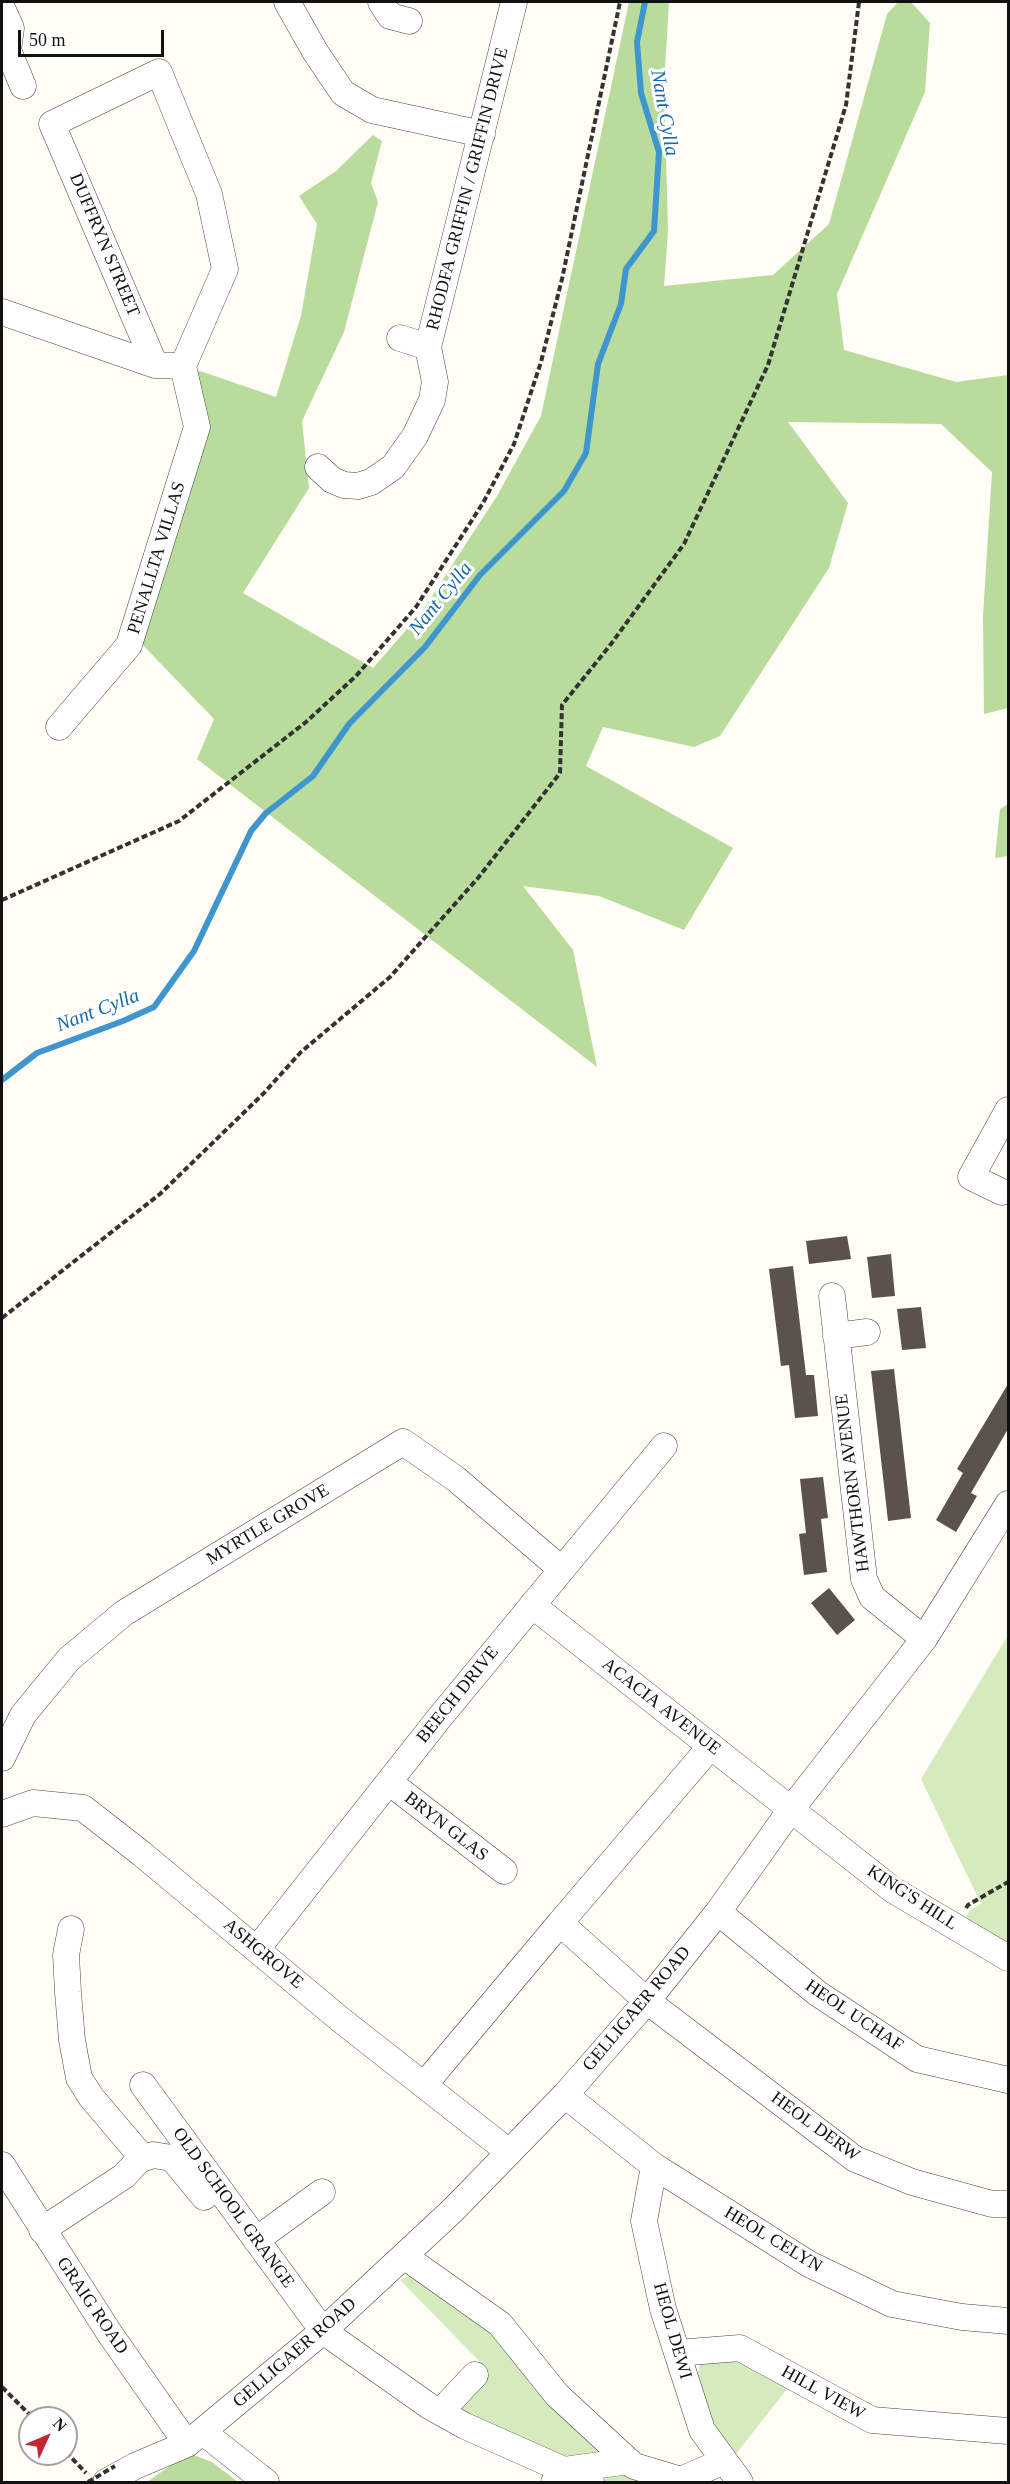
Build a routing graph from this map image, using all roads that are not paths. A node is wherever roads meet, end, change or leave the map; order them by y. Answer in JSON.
{"nodes":[{"id":1,"x":287,"y":2,"type":"edge"},
{"id":2,"x":381,"y":2,"type":"edge"},
{"id":3,"x":514,"y":2,"type":"edge"},
{"id":4,"x":2,"y":8,"type":"edge"},
{"id":5,"x":409,"y":21,"type":"dead end"},
{"id":6,"x":23,"y":86,"type":"dead end"},
{"id":7,"x":482,"y":134,"type":"junction"},
{"id":8,"x":2,"y":305,"type":"edge"},
{"id":9,"x":400,"y":338,"type":"dead end"},
{"id":10,"x":428,"y":347,"type":"junction"},
{"id":11,"x":155,"y":365,"type":"junction"},
{"id":12,"x":183,"y":366,"type":"junction"},
{"id":13,"x":318,"y":467,"type":"dead end"},
{"id":14,"x":59,"y":727,"type":"dead end"},
{"id":15,"x":1008,"y":1110,"type":"edge"},
{"id":16,"x":1002,"y":1192,"type":"dead end"},
{"id":17,"x":832,"y":1296,"type":"dead end"},
{"id":18,"x":867,"y":1332,"type":"dead end"},
{"id":19,"x":836,"y":1336,"type":"junction"},
{"id":20,"x":664,"y":1446,"type":"dead end"},
{"id":21,"x":1008,"y":1503,"type":"edge"},
{"id":22,"x":561,"y":1569,"type":"junction"},
{"id":23,"x":532,"y":1605,"type":"junction"},
{"id":24,"x":924,"y":1639,"type":"junction"},
{"id":25,"x":711,"y":1746,"type":"junction"},
{"id":26,"x":2,"y":1758,"type":"edge"},
{"id":27,"x":388,"y":1782,"type":"junction"},
{"id":28,"x":792,"y":1808,"type":"junction"},
{"id":29,"x":2,"y":1814,"type":"edge"},
{"id":30,"x":504,"y":1871,"type":"dead end"},
{"id":31,"x":718,"y":1912,"type":"junction"},
{"id":32,"x":560,"y":1923,"type":"junction"},
{"id":33,"x":70,"y":1929,"type":"dead end"},
{"id":34,"x":257,"y":1949,"type":"junction"},
{"id":35,"x":1008,"y":1958,"type":"edge"},
{"id":36,"x":647,"y":2001,"type":"junction"},
{"id":37,"x":1008,"y":2080,"type":"edge"},
{"id":38,"x":143,"y":2085,"type":"dead end"},
{"id":39,"x":424,"y":2085,"type":"junction"},
{"id":40,"x":564,"y":2095,"type":"junction"},
{"id":41,"x":509,"y":2152,"type":"junction"},
{"id":42,"x":139,"y":2160,"type":"junction"},
{"id":43,"x":2,"y":2165,"type":"edge"},
{"id":44,"x":654,"y":2166,"type":"junction"},
{"id":45,"x":322,"y":2192,"type":"dead end"},
{"id":46,"x":204,"y":2197,"type":"dead end"},
{"id":47,"x":1008,"y":2204,"type":"edge"},
{"id":48,"x":42,"y":2230,"type":"junction"},
{"id":49,"x":256,"y":2240,"type":"junction"},
{"id":50,"x":404,"y":2256,"type":"junction"},
{"id":51,"x":1008,"y":2321,"type":"edge"},
{"id":52,"x":323,"y":2331,"type":"junction"},
{"id":53,"x":677,"y":2353,"type":"junction"},
{"id":54,"x":475,"y":2375,"type":"dead end"},
{"id":55,"x":440,"y":2412,"type":"junction"},
{"id":56,"x":1008,"y":2431,"type":"edge"},
{"id":57,"x":195,"y":2438,"type":"junction"},
{"id":58,"x":629,"y":2461,"type":"junction"},
{"id":59,"x":724,"y":2461,"type":"junction"},
{"id":60,"x":118,"y":2471,"type":"edge"},
{"id":61,"x":559,"y":2476,"type":"edge"},
{"id":62,"x":266,"y":2482,"type":"edge"},
{"id":63,"x":591,"y":2482,"type":"edge"},
{"id":64,"x":740,"y":2482,"type":"edge"}],
"edges":[{"from":1,"to":7,"type":"street"},
{"from":2,"to":5,"type":"street"},
{"from":3,"to":7,"type":"street","name":"RHODFA GRIFFIN / GRIFFIN DRIVE"},
{"from":4,"to":6,"type":"street"},
{"from":7,"to":10,"type":"street","name":"RHODFA GRIFFIN / GRIFFIN DRIVE"},
{"from":8,"to":11,"type":"street"},
{"from":9,"to":10,"type":"street","name":"RHODFA GRIFFIN / GRIFFIN DRIVE"},
{"from":10,"to":13,"type":"street"},
{"from":11,"to":12,"type":"street"},
{"from":11,"to":12,"type":"street","name":"DUFFRYN STREET"},
{"from":12,"to":14,"type":"street","name":"PENALLTA VILLAS"},
{"from":15,"to":16,"type":"street"},
{"from":17,"to":19,"type":"street","name":"HAWTHORN AVENUE"},
{"from":18,"to":19,"type":"street"},
{"from":19,"to":24,"type":"street","name":"HAWTHORN AVENUE"},
{"from":20,"to":22,"type":"street","name":"BEECH DRIVE"},
{"from":21,"to":24,"type":"street","name":"GELLIGAER ROAD"},
{"from":22,"to":23,"type":"street","name":"BEECH DRIVE"},
{"from":22,"to":26,"type":"street","name":"MYRTLE GROVE"},
{"from":23,"to":25,"type":"street","name":"ACACIA AVENUE"},
{"from":23,"to":27,"type":"street","name":"BEECH DRIVE"},
{"from":24,"to":28,"type":"street","name":"GELLIGAER ROAD"},
{"from":25,"to":28,"type":"street","name":"ACACIA AVENUE"},
{"from":25,"to":32,"type":"street"},
{"from":27,"to":30,"type":"street","name":"BRYN GLAS"},
{"from":27,"to":34,"type":"street","name":"BEECH DRIVE"},
{"from":28,"to":31,"type":"street","name":"GELLIGAER ROAD"},
{"from":28,"to":35,"type":"street","name":"KING'S HILL"},
{"from":29,"to":34,"type":"street","name":"ASHGROVE"},
{"from":31,"to":36,"type":"street","name":"GELLIGAER ROAD"},
{"from":31,"to":37,"type":"street","name":"HEOL UCHAF"},
{"from":32,"to":36,"type":"street","name":"HEOL DERW"},
{"from":32,"to":39,"type":"street"},
{"from":33,"to":42,"type":"street"},
{"from":34,"to":39,"type":"street","name":"ASHGROVE"},
{"from":36,"to":40,"type":"street","name":"GELLIGAER ROAD"},
{"from":36,"to":47,"type":"street","name":"HEOL DERW"},
{"from":38,"to":49,"type":"street","name":"OLD SCHOOL GRANGE"},
{"from":39,"to":41,"type":"street","name":"ASHGROVE"},
{"from":40,"to":41,"type":"street","name":"GELLIGAER ROAD"},
{"from":40,"to":44,"type":"street","name":"HEOL CELYN"},
{"from":41,"to":50,"type":"street","name":"GELLIGAER ROAD"},
{"from":42,"to":46,"type":"street"},
{"from":42,"to":48,"type":"street"},
{"from":43,"to":48,"type":"street","name":"GRAIG ROAD"},
{"from":44,"to":51,"type":"street","name":"HEOL CELYN"},
{"from":44,"to":53,"type":"street","name":"HEOL DEWI"},
{"from":45,"to":49,"type":"street"},
{"from":48,"to":57,"type":"street","name":"GRAIG ROAD"},
{"from":49,"to":52,"type":"street","name":"OLD SCHOOL GRANGE"},
{"from":50,"to":52,"type":"street","name":"GELLIGAER ROAD"},
{"from":50,"to":58,"type":"street"},
{"from":52,"to":55,"type":"street","name":"OLD SCHOOL GRANGE"},
{"from":52,"to":57,"type":"street","name":"GELLIGAER ROAD"},
{"from":53,"to":56,"type":"street","name":"HILL VIEW"},
{"from":53,"to":59,"type":"street","name":"HEOL DEWI"},
{"from":54,"to":55,"type":"street"},
{"from":55,"to":61,"type":"street","name":"OLD SCHOOL GRANGE"},
{"from":57,"to":60,"type":"street","name":"GELLIGAER ROAD"},
{"from":57,"to":62,"type":"street","name":"GRAIG ROAD"},
{"from":58,"to":59,"type":"street"},
{"from":58,"to":61,"type":"street"},
{"from":59,"to":64,"type":"street","name":"HEOL DEWI"},
{"from":61,"to":63,"type":"street","name":"OLD SCHOOL GRANGE"}]}
